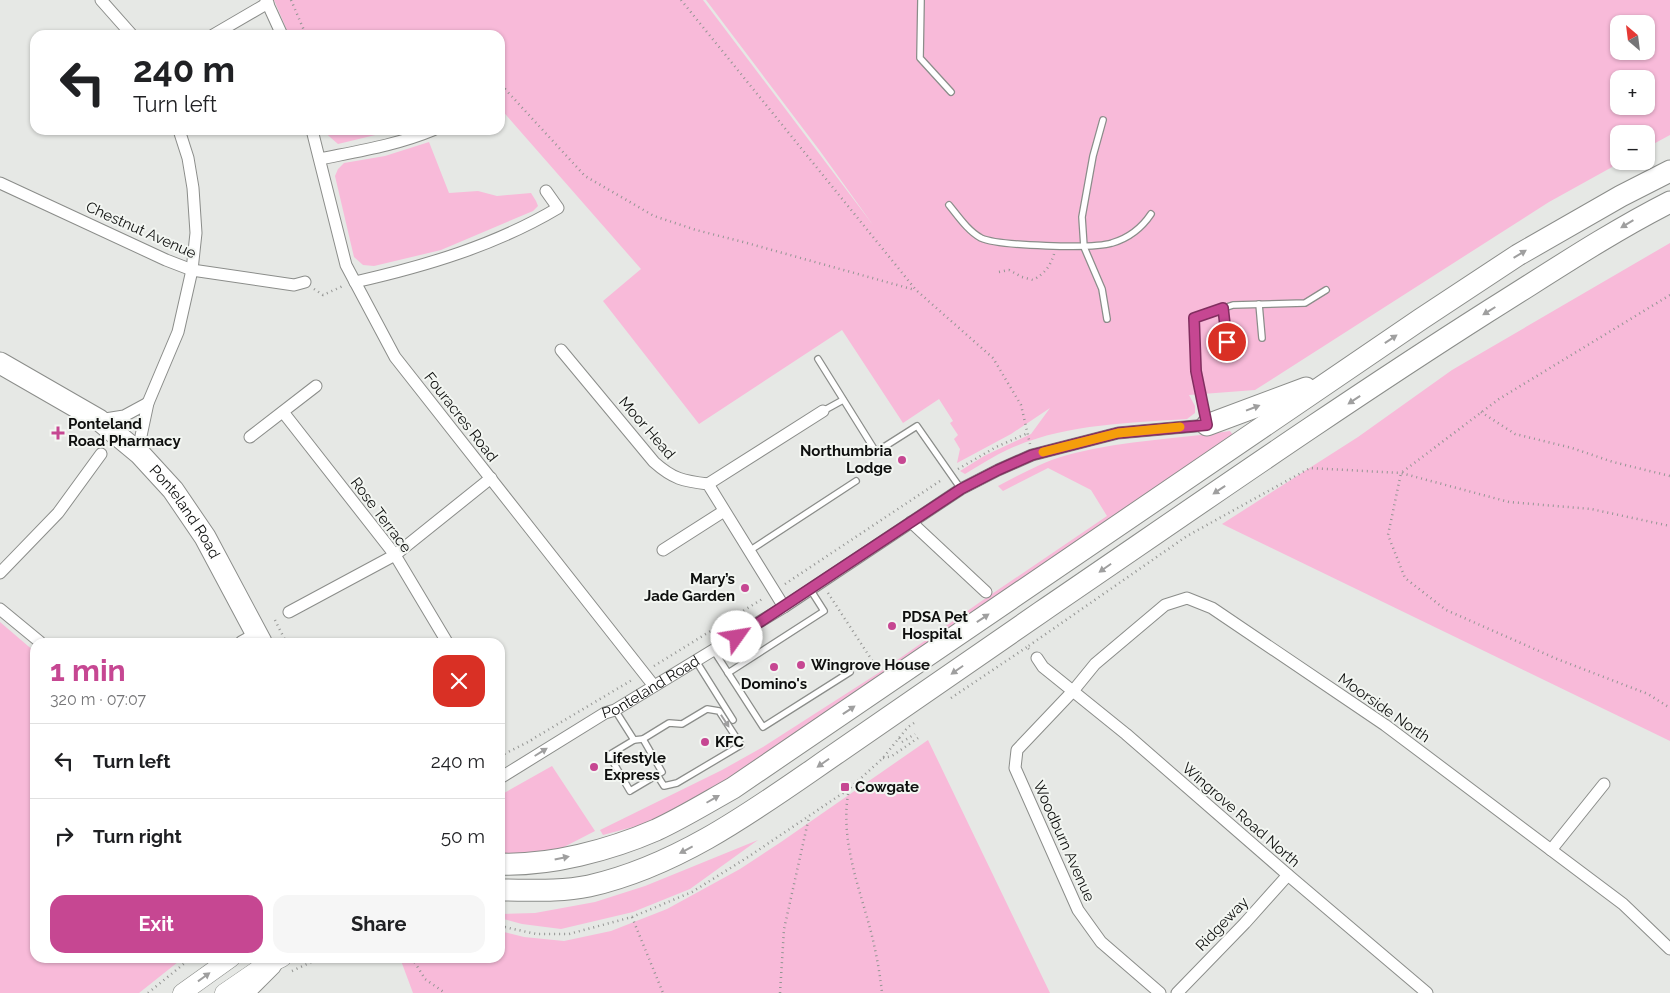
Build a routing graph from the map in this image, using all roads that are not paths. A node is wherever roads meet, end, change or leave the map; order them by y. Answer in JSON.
{"nodes":[{"id":1,"x":101,"y":0,"type":"edge"},
{"id":2,"x":921,"y":0,"type":"edge"},
{"id":3,"x":267,"y":1,"type":"edge"},
{"id":4,"x":128,"y":30,"type":"edge"},
{"id":5,"x":221,"y":30,"type":"edge"},
{"id":6,"x":280,"y":30,"type":"edge"},
{"id":7,"x":951,"y":92,"type":"dead end"},
{"id":8,"x":1103,"y":120,"type":"dead end"},
{"id":9,"x":181,"y":135,"type":"edge"},
{"id":10,"x":313,"y":135,"type":"edge"},
{"id":11,"x":421,"y":135,"type":"edge"},
{"id":12,"x":320,"y":159,"type":"junction"},
{"id":13,"x":1670,"y":171,"type":"edge"},
{"id":14,"x":0,"y":183,"type":"edge"},
{"id":15,"x":546,"y":191,"type":"dead end"},
{"id":16,"x":1670,"y":202,"type":"edge"},
{"id":17,"x":949,"y":205,"type":"dead end"},
{"id":18,"x":1151,"y":214,"type":"dead end"},
{"id":19,"x":1084,"y":247,"type":"junction"},
{"id":20,"x":192,"y":270,"type":"junction"},
{"id":21,"x":305,"y":282,"type":"road end"},
{"id":22,"x":355,"y":282,"type":"junction"},
{"id":23,"x":1326,"y":290,"type":"dead end"},
{"id":24,"x":1259,"y":304,"type":"junction"},
{"id":25,"x":1223,"y":308,"type":"junction"},
{"id":26,"x":1107,"y":319,"type":"dead end"},
{"id":27,"x":1262,"y":338,"type":"dead end"},
{"id":28,"x":1227,"y":342,"type":"dead end"},
{"id":29,"x":561,"y":350,"type":"dead end"},
{"id":30,"x":818,"y":359,"type":"dead end"},
{"id":31,"x":0,"y":363,"type":"edge"},
{"id":32,"x":1336,"y":376,"type":"junction"},
{"id":33,"x":316,"y":386,"type":"dead end"},
{"id":34,"x":843,"y":400,"type":"junction"},
{"id":35,"x":148,"y":404,"type":"junction"},
{"id":36,"x":823,"y":411,"type":"joint"},
{"id":37,"x":283,"y":412,"type":"junction"},
{"id":38,"x":99,"y":420,"type":"junction"},
{"id":39,"x":1207,"y":425,"type":"junction"},
{"id":40,"x":250,"y":437,"type":"dead end"},
{"id":41,"x":100,"y":454,"type":"dead end"},
{"id":42,"x":140,"y":454,"type":"junction"},
{"id":43,"x":491,"y":478,"type":"junction"},
{"id":44,"x":856,"y":481,"type":"dead end"},
{"id":45,"x":708,"y":484,"type":"junction"},
{"id":46,"x":961,"y":489,"type":"junction"},
{"id":47,"x":724,"y":511,"type":"junction"},
{"id":48,"x":911,"y":522,"type":"junction"},
{"id":49,"x":663,"y":550,"type":"dead end"},
{"id":50,"x":749,"y":551,"type":"junction"},
{"id":51,"x":395,"y":555,"type":"junction"},
{"id":52,"x":0,"y":573,"type":"edge"},
{"id":53,"x":986,"y":592,"type":"dead end"},
{"id":54,"x":814,"y":594,"type":"junction"},
{"id":55,"x":784,"y":607,"type":"junction"},
{"id":56,"x":0,"y":609,"type":"edge"},
{"id":57,"x":289,"y":612,"type":"road end"},
{"id":58,"x":35,"y":638,"type":"edge"},
{"id":59,"x":253,"y":638,"type":"edge"},
{"id":60,"x":445,"y":638,"type":"edge"},
{"id":61,"x":714,"y":651,"type":"junction"},
{"id":62,"x":1037,"y":658,"type":"road end"},
{"id":63,"x":696,"y":662,"type":"junction"},
{"id":64,"x":728,"y":672,"type":"junction"},
{"id":65,"x":850,"y":672,"type":"dead end"},
{"id":66,"x":654,"y":686,"type":"junction"},
{"id":67,"x":1073,"y":691,"type":"junction"},
{"id":68,"x":610,"y":711,"type":"junction"},
{"id":69,"x":733,"y":720,"type":"dead end"},
{"id":70,"x":643,"y":739,"type":"junction"},
{"id":71,"x":634,"y":740,"type":"junction"},
{"id":72,"x":505,"y":775,"type":"edge"},
{"id":73,"x":657,"y":775,"type":"junction"},
{"id":74,"x":1604,"y":784,"type":"dead end"},
{"id":75,"x":1551,"y":850,"type":"junction"},
{"id":76,"x":505,"y":864,"type":"edge"},
{"id":77,"x":1288,"y":875,"type":"junction"},
{"id":78,"x":505,"y":884,"type":"edge"},
{"id":79,"x":505,"y":890,"type":"edge"},
{"id":80,"x":528,"y":890,"type":"junction"},
{"id":81,"x":567,"y":890,"type":"junction"},
{"id":82,"x":505,"y":899,"type":"edge"},
{"id":83,"x":1670,"y":949,"type":"edge"},
{"id":84,"x":223,"y":963,"type":"edge"},
{"id":85,"x":272,"y":963,"type":"edge"},
{"id":86,"x":276,"y":963,"type":"edge"},
{"id":87,"x":182,"y":993,"type":"edge"},
{"id":88,"x":224,"y":993,"type":"edge"},
{"id":89,"x":246,"y":993,"type":"edge"},
{"id":90,"x":1160,"y":993,"type":"edge"},
{"id":91,"x":1177,"y":993,"type":"edge"},
{"id":92,"x":1427,"y":993,"type":"edge"}],
"edges":[{"from":1,"to":4,"type":"street"},
{"from":2,"to":7,"type":"lane"},
{"from":3,"to":5,"type":"street"},
{"from":3,"to":6,"type":"street"},
{"from":8,"to":19,"type":"lane"},
{"from":9,"to":20,"type":"street"},
{"from":10,"to":12,"type":"street","name":"Fouracres Road"},
{"from":11,"to":12,"type":"street"},
{"from":12,"to":22,"type":"street","name":"Fouracres Road"},
{"from":32,"to":13,"type":"highway","one_way":true},
{"from":14,"to":20,"type":"street","name":"Chestnut Avenue"},
{"from":15,"to":22,"type":"street"},
{"from":16,"to":81,"type":"highway","one_way":true},
{"from":17,"to":19,"type":"lane"},
{"from":18,"to":19,"type":"lane"},
{"from":19,"to":26,"type":"lane"},
{"from":20,"to":21,"type":"street","name":"Chestnut Avenue"},
{"from":20,"to":35,"type":"street"},
{"from":22,"to":43,"type":"street","name":"Fouracres Road"},
{"from":23,"to":24,"type":"lane"},
{"from":24,"to":25,"type":"lane"},
{"from":24,"to":27,"type":"lane"},
{"from":25,"to":28,"type":"lane"},
{"from":25,"to":39,"type":"lane"},
{"from":29,"to":45,"type":"street","name":"Moor Head"},
{"from":30,"to":34,"type":"lane"},
{"from":31,"to":38,"type":"highway","name":"Ponteland Road"},
{"from":39,"to":32,"type":"highway","one_way":true},
{"from":76,"to":32,"type":"highway","one_way":true},
{"from":33,"to":37,"type":"street"},
{"from":34,"to":36,"type":"lane"},
{"from":34,"to":46,"type":"lane"},
{"from":35,"to":38,"type":"street"},
{"from":35,"to":42,"type":"street"},
{"from":36,"to":45,"type":"street"},
{"from":37,"to":40,"type":"street"},
{"from":37,"to":51,"type":"street","name":"Rose Terrace"},
{"from":38,"to":42,"type":"highway","name":"Ponteland Road"},
{"from":39,"to":46,"type":"street","name":"Ponteland Road"},
{"from":41,"to":52,"type":"street"},
{"from":42,"to":59,"type":"highway","name":"Ponteland Road"},
{"from":43,"to":51,"type":"street"},
{"from":43,"to":66,"type":"street","name":"Fouracres Road"},
{"from":44,"to":50,"type":"lane"},
{"from":45,"to":47,"type":"street"},
{"from":46,"to":48,"type":"street","name":"Ponteland Road"},
{"from":47,"to":49,"type":"street"},
{"from":47,"to":50,"type":"street"},
{"from":48,"to":53,"type":"street"},
{"from":48,"to":54,"type":"street","name":"Ponteland Road"},
{"from":50,"to":55,"type":"street"},
{"from":51,"to":57,"type":"street"},
{"from":51,"to":60,"type":"street","name":"Rose Terrace"},
{"from":54,"to":55,"type":"street","name":"Ponteland Road"},
{"from":54,"to":64,"type":"lane"},
{"from":55,"to":61,"type":"street","name":"Ponteland Road"},
{"from":56,"to":58,"type":"street"},
{"from":61,"to":63,"type":"street","name":"Ponteland Road"},
{"from":61,"to":64,"type":"lane"},
{"from":62,"to":67,"type":"street","name":"Wingrove Road North"},
{"from":63,"to":66,"type":"street","name":"Ponteland Road"},
{"from":63,"to":69,"type":"lane"},
{"from":64,"to":65,"type":"lane"},
{"from":66,"to":68,"type":"street","name":"Ponteland Road"},
{"from":67,"to":75,"type":"street","name":"Moorside North"},
{"from":67,"to":77,"type":"street","name":"Wingrove Road North"},
{"from":67,"to":90,"type":"street","name":"Woodburn Avenue"},
{"from":68,"to":71,"type":"lane"},
{"from":72,"to":68,"type":"street","name":"Ponteland Road","one_way":true},
{"from":70,"to":71,"type":"lane"},
{"from":70,"to":73,"type":"lane"},
{"from":70,"to":73,"type":"lane","one_way":true},
{"from":71,"to":73,"type":"lane"},
{"from":74,"to":75,"type":"street"},
{"from":75,"to":83,"type":"street","name":"Moorside North"},
{"from":77,"to":91,"type":"street","name":"Ridgeway"},
{"from":77,"to":92,"type":"street","name":"Wingrove Road North"},
{"from":78,"to":80,"type":"street"},
{"from":79,"to":80,"type":"highway"},
{"from":80,"to":81,"type":"highway"},
{"from":81,"to":82,"type":"main road"},
{"from":87,"to":84,"type":"main road","one_way":true},
{"from":85,"to":88,"type":"main road"},
{"from":86,"to":89,"type":"main road"}]}
